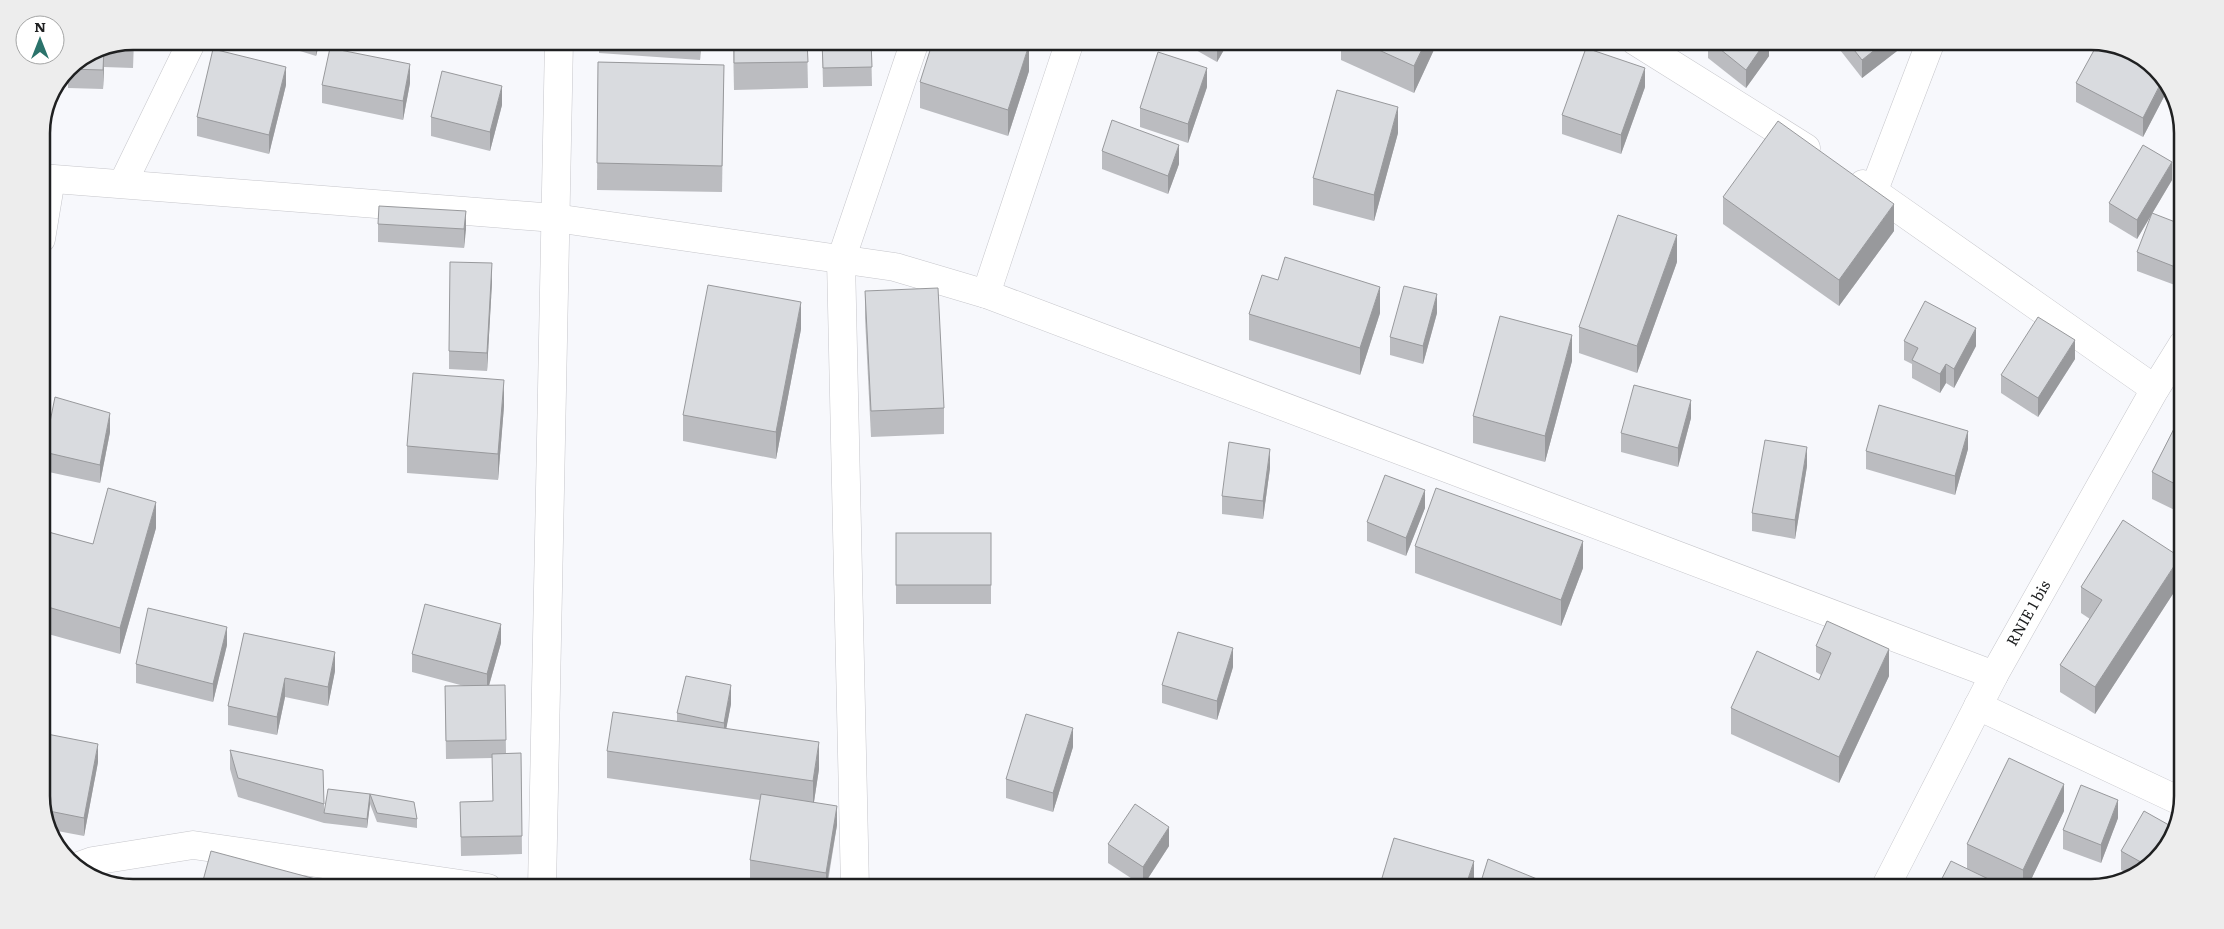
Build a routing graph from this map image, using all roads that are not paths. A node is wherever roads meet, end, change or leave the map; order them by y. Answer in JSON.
{"nodes":[{"id":1,"x":188,"y":50,"type":"edge"},
{"id":2,"x":559,"y":50,"type":"edge"},
{"id":3,"x":912,"y":50,"type":"edge"},
{"id":4,"x":1067,"y":50,"type":"edge"},
{"id":5,"x":1649,"y":50,"type":"edge"},
{"id":6,"x":1928,"y":50,"type":"edge"},
{"id":7,"x":50,"y":178,"type":"edge"},
{"id":8,"x":123,"y":183,"type":"junction"},
{"id":9,"x":1874,"y":190,"type":"junction"},
{"id":10,"x":556,"y":218,"type":"junction"},
{"id":11,"x":842,"y":260,"type":"junction"},
{"id":12,"x":986,"y":294,"type":"junction"},
{"id":13,"x":2174,"y":358,"type":"edge"},
{"id":14,"x":2155,"y":389,"type":"junction"},
{"id":15,"x":1994,"y":675,"type":"junction"},
{"id":16,"x":1978,"y":706,"type":"junction"},
{"id":17,"x":2174,"y":798,"type":"edge"},
{"id":18,"x":85,"y":864,"type":"edge"},
{"id":19,"x":426,"y":879,"type":"edge"},
{"id":20,"x":542,"y":879,"type":"edge"},
{"id":21,"x":856,"y":879,"type":"edge"},
{"id":22,"x":1890,"y":879,"type":"edge"}],
"edges":[{"from":1,"to":8,"type":"street"},
{"from":2,"to":10,"type":"street"},
{"from":3,"to":11,"type":"street"},
{"from":4,"to":12,"type":"street"},
{"from":5,"to":9,"type":"street"},
{"from":6,"to":9,"type":"street"},
{"from":7,"to":8,"type":"street"},
{"from":8,"to":10,"type":"street"},
{"from":9,"to":14,"type":"street"},
{"from":10,"to":11,"type":"street"},
{"from":10,"to":20,"type":"street"},
{"from":11,"to":12,"type":"street"},
{"from":11,"to":21,"type":"street"},
{"from":12,"to":15,"type":"street"},
{"from":13,"to":14,"type":"street","name":"RNIE 1 bis"},
{"from":14,"to":15,"type":"street","name":"RNIE 1 bis"},
{"from":15,"to":16,"type":"street","name":"RNIE 1 bis"},
{"from":16,"to":17,"type":"street"},
{"from":16,"to":22,"type":"street","name":"RNIE 1 bis"},
{"from":18,"to":19,"type":"street"}]}
